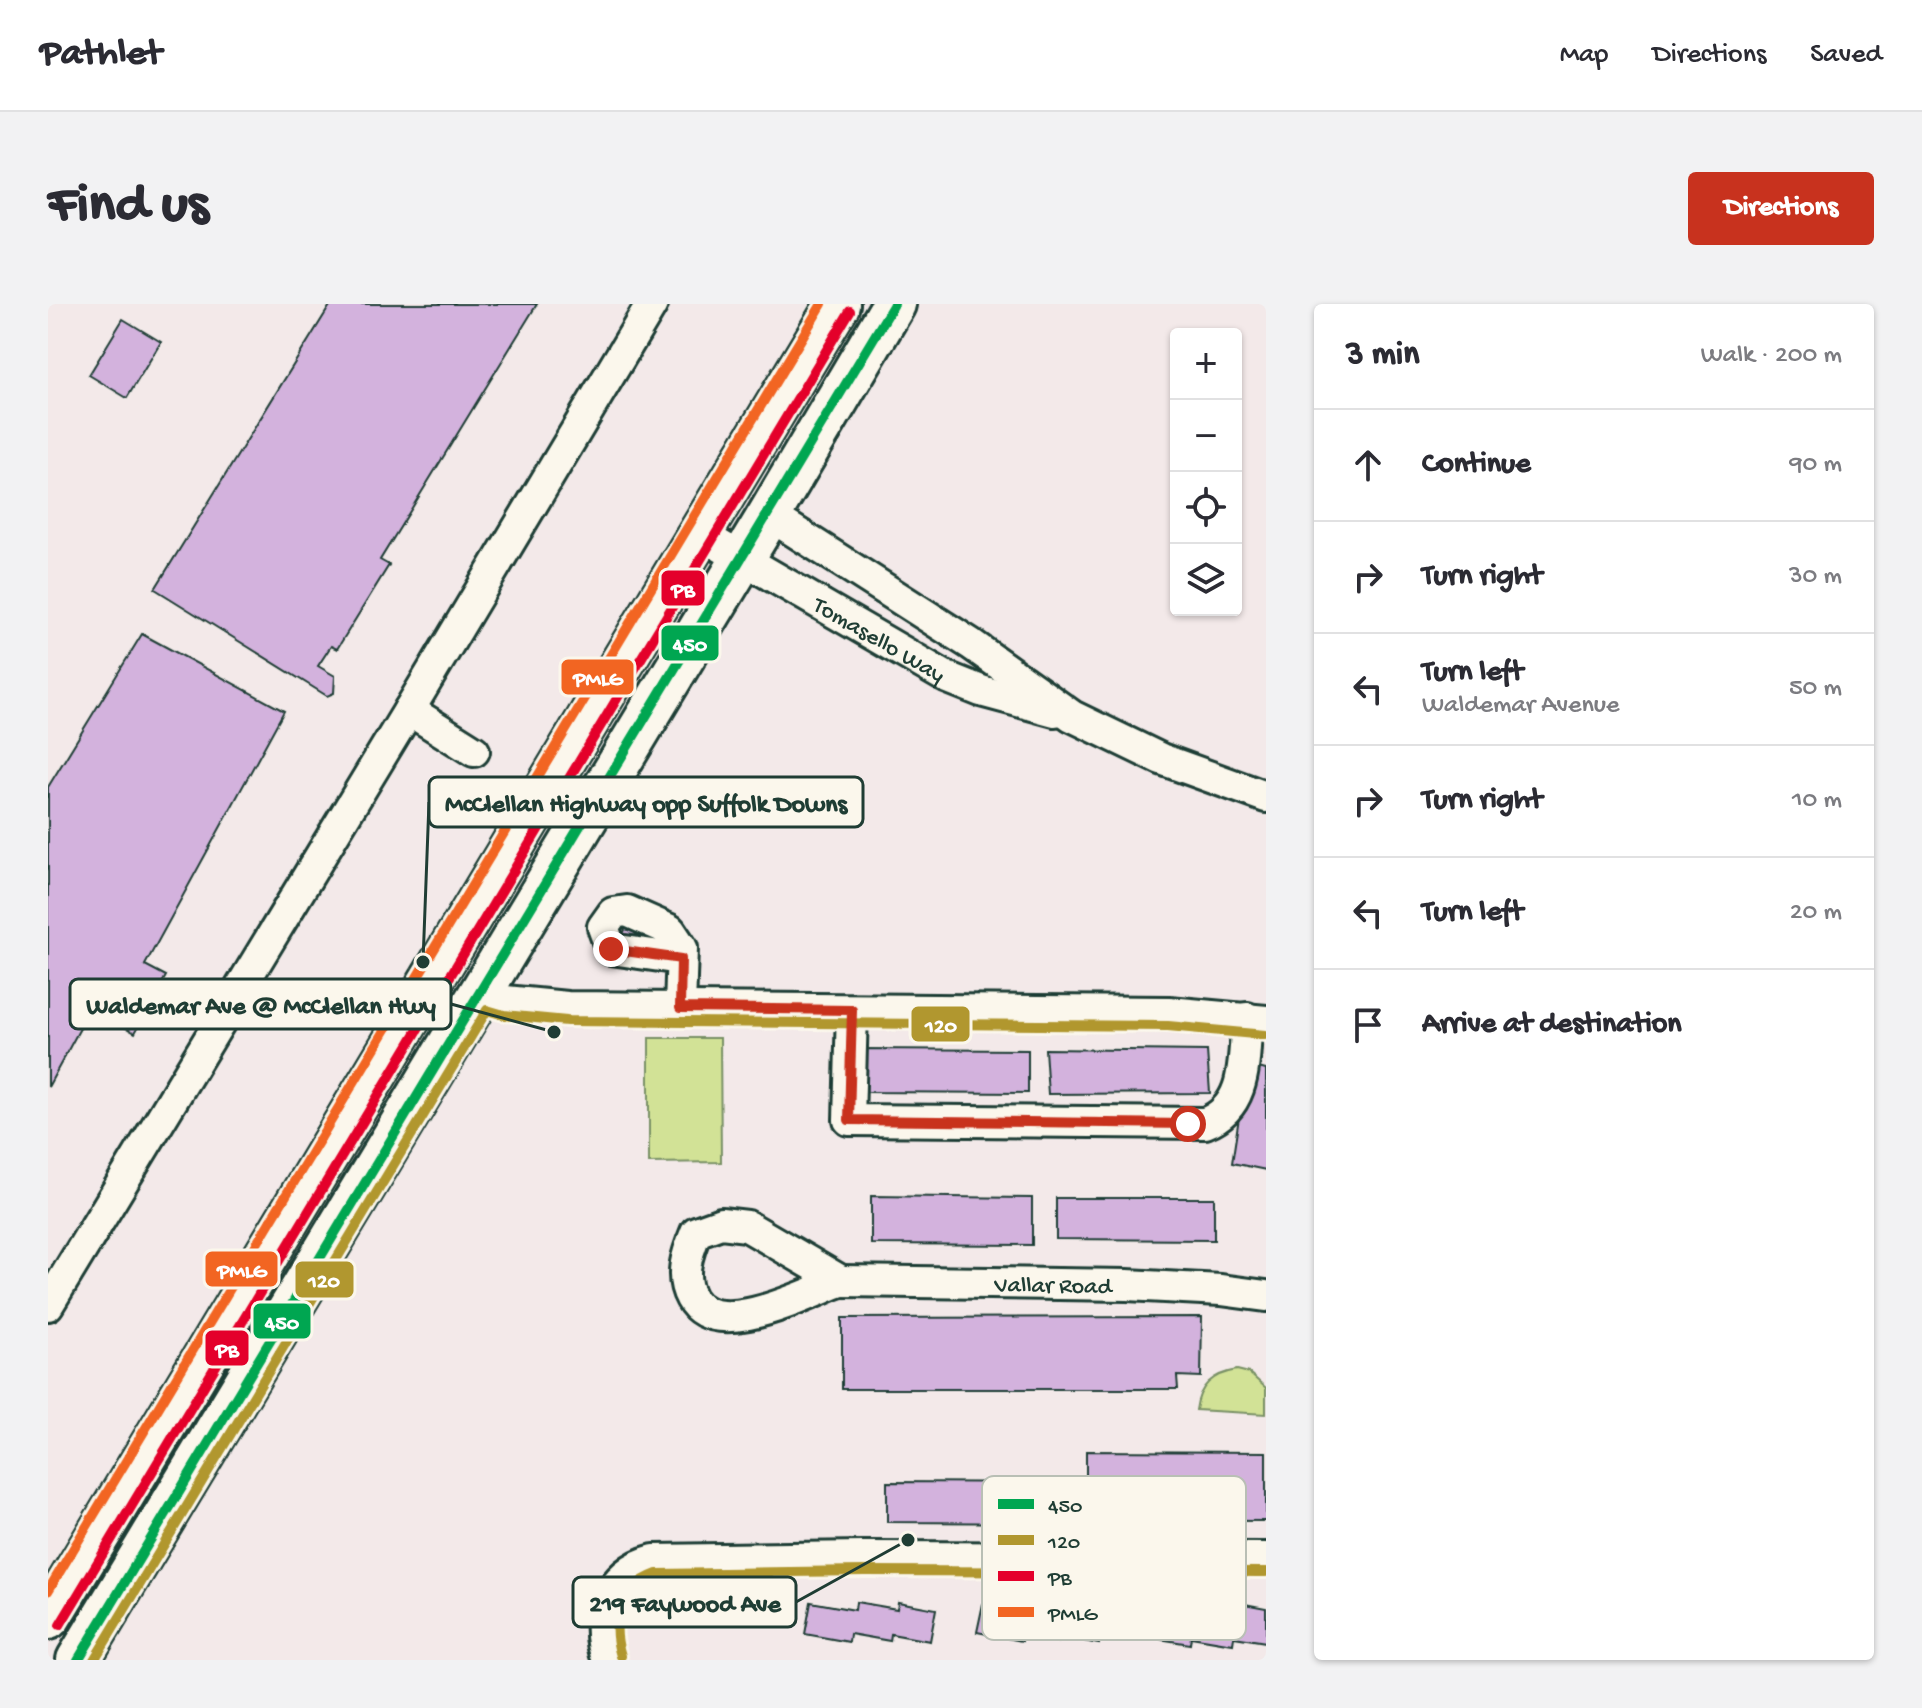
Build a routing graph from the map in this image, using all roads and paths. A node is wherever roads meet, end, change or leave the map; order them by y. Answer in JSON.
{"nodes":[{"id":1,"x":652,"y":304,"type":"edge"},
{"id":2,"x":838,"y":304,"type":"edge"},
{"id":3,"x":894,"y":304,"type":"edge"},
{"id":4,"x":769,"y":515,"type":"junction"},
{"id":5,"x":700,"y":534,"type":"junction"},
{"id":6,"x":742,"y":560,"type":"junction"},
{"id":7,"x":409,"y":710,"type":"junction"},
{"id":8,"x":1072,"y":716,"type":"junction"},
{"id":9,"x":474,"y":751,"type":"dead end"},
{"id":10,"x":1266,"y":797,"type":"edge"},
{"id":11,"x":681,"y":959,"type":"dead end"},
{"id":12,"x":481,"y":994,"type":"junction"},
{"id":13,"x":680,"y":1008,"type":"junction"},
{"id":14,"x":852,"y":1010,"type":"junction"},
{"id":15,"x":1257,"y":1019,"type":"edge"},
{"id":16,"x":841,"y":1281,"type":"junction"},
{"id":17,"x":1266,"y":1296,"type":"edge"},
{"id":18,"x":48,"y":1305,"type":"edge"},
{"id":19,"x":982,"y":1557,"type":"edge"},
{"id":20,"x":1246,"y":1558,"type":"edge"},
{"id":21,"x":1266,"y":1558,"type":"edge"},
{"id":22,"x":48,"y":1618,"type":"edge"},
{"id":23,"x":78,"y":1660,"type":"edge"},
{"id":24,"x":608,"y":1660,"type":"edge"}],
"edges":[{"from":1,"to":7,"type":"street"},
{"from":2,"to":5,"type":"highway"},
{"from":3,"to":4,"type":"highway"},
{"from":4,"to":6,"type":"highway"},
{"from":4,"to":8,"type":"street","name":"Tomasello Way"},
{"from":5,"to":6,"type":"street","name":"Tomasello Way"},
{"from":5,"to":22,"type":"highway"},
{"from":6,"to":8,"type":"street","name":"Tomasello Way"},
{"from":6,"to":12,"type":"highway"},
{"from":7,"to":9,"type":"street"},
{"from":7,"to":18,"type":"street"},
{"from":8,"to":10,"type":"street","name":"Tomasello Way"},
{"from":11,"to":13,"type":"street"},
{"from":12,"to":13,"type":"street"},
{"from":12,"to":23,"type":"highway"},
{"from":13,"to":14,"type":"street"},
{"from":14,"to":15,"type":"street"},
{"from":14,"to":15,"type":"street"},
{"from":16,"to":16,"type":"street","name":"Vallar Road"},
{"from":16,"to":17,"type":"street","name":"Vallar Road"},
{"from":19,"to":24,"type":"street"},
{"from":20,"to":21,"type":"street"}]}
